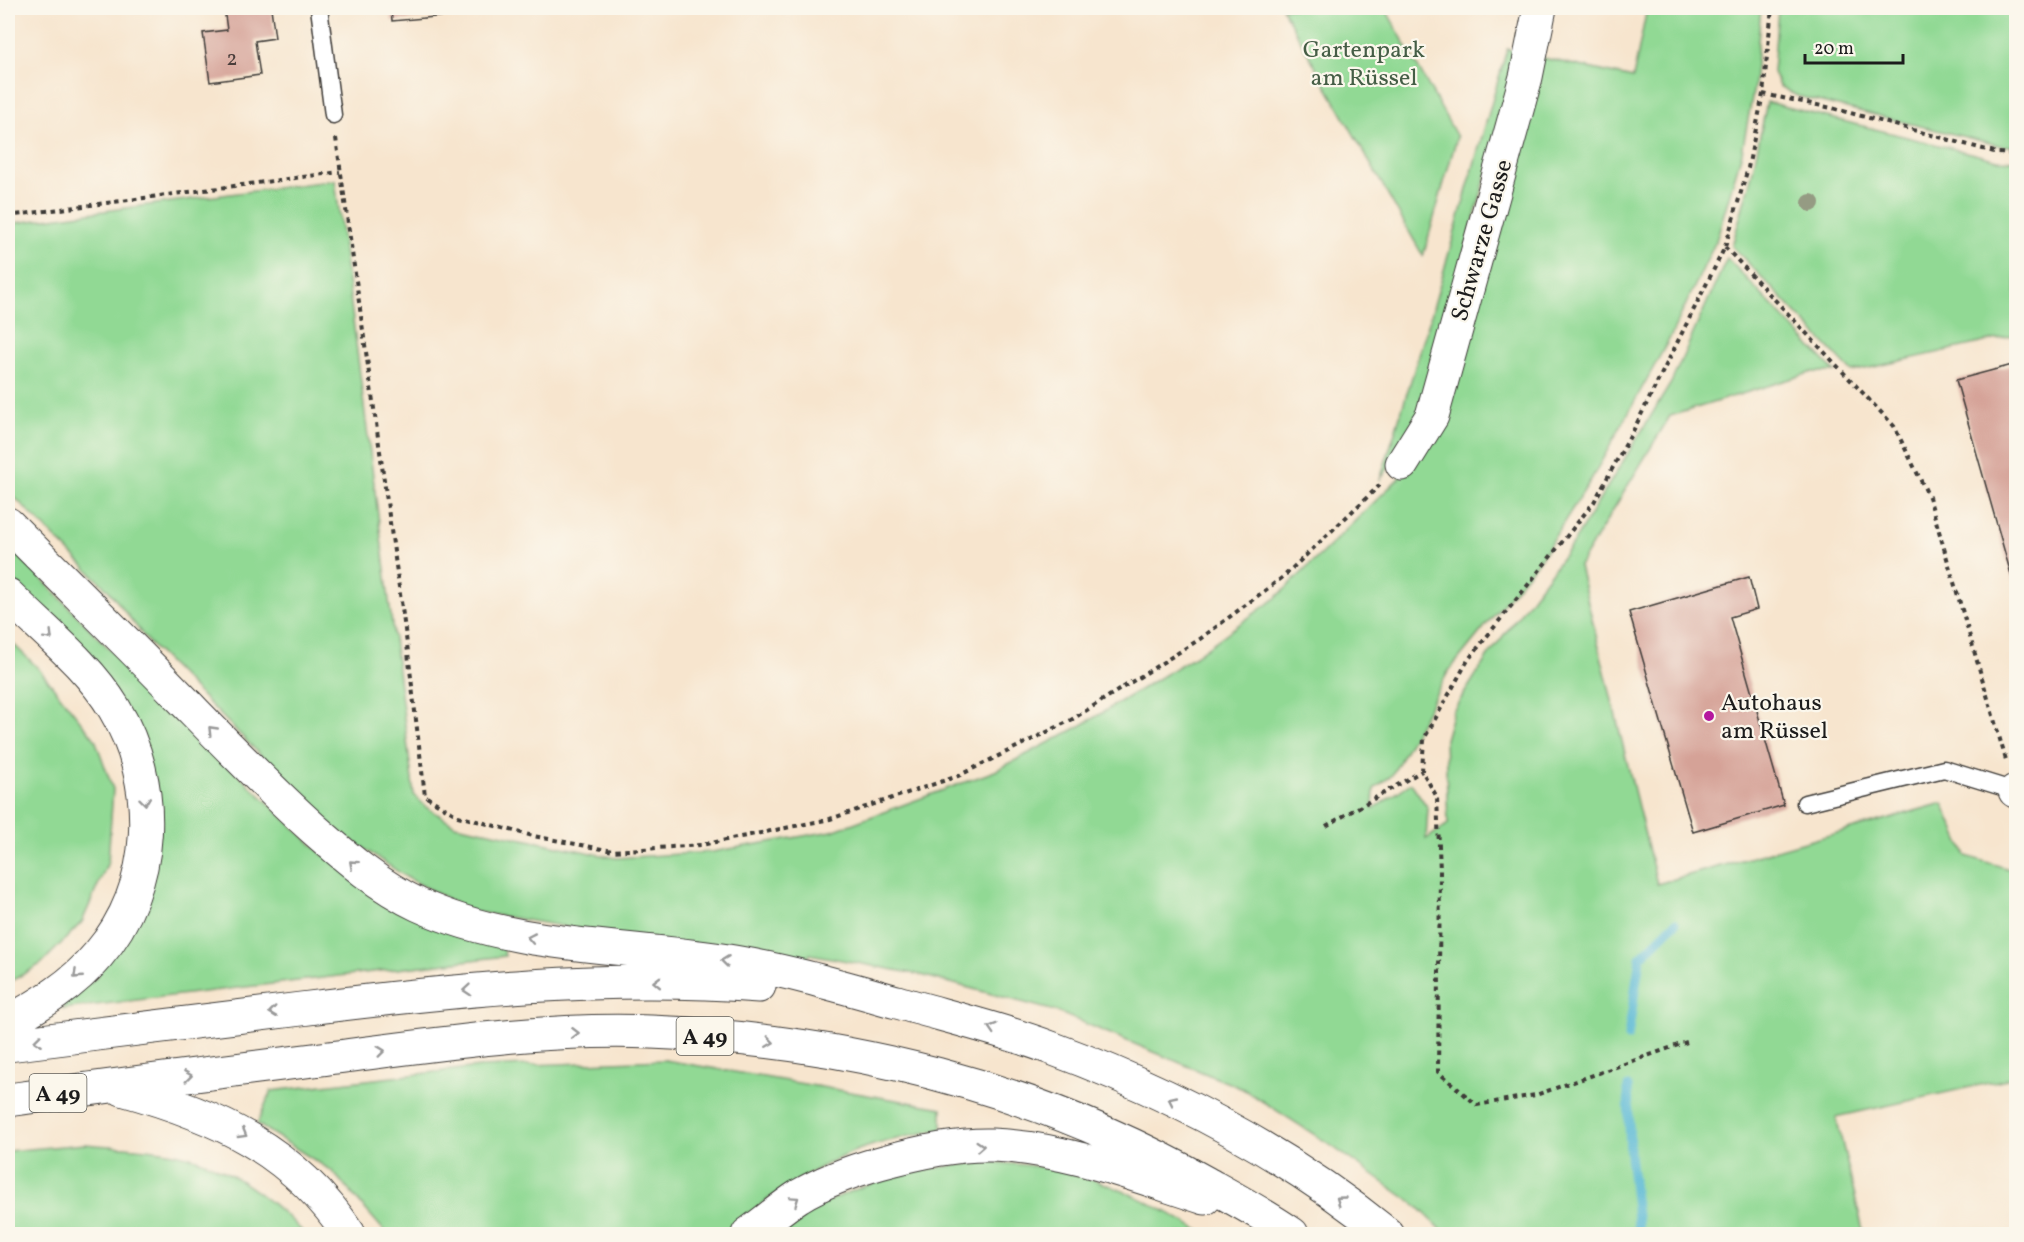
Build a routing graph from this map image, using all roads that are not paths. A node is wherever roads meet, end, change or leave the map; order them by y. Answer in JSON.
{"nodes":[{"id":1,"x":318,"y":8,"type":"edge"},
{"id":2,"x":1540,"y":8,"type":"edge"},
{"id":3,"x":333,"y":115,"type":"road end"},
{"id":4,"x":1402,"y":464,"type":"road end"},
{"id":5,"x":8,"y":525,"type":"edge"},
{"id":6,"x":8,"y":595,"type":"edge"},
{"id":7,"x":2016,"y":791,"type":"edge"},
{"id":8,"x":1804,"y":803,"type":"dead end"},
{"id":9,"x":904,"y":1004,"type":"junction"},
{"id":10,"x":8,"y":1022,"type":"edge"},
{"id":11,"x":8,"y":1045,"type":"edge"},
{"id":12,"x":109,"y":1086,"type":"junction"},
{"id":13,"x":8,"y":1100,"type":"edge"},
{"id":14,"x":1281,"y":1227,"type":"edge"},
{"id":15,"x":349,"y":1234,"type":"edge"},
{"id":16,"x":748,"y":1234,"type":"edge"},
{"id":17,"x":1387,"y":1234,"type":"edge"}],
"edges":[{"from":1,"to":3,"type":"lane"},
{"from":2,"to":4,"type":"main road","name":"Schwarze Gasse"},
{"from":9,"to":5,"type":"main road","one_way":true},
{"from":6,"to":10,"type":"main road","one_way":true},
{"from":7,"to":8,"type":"lane"},
{"from":9,"to":11,"type":"main road","number":"A 49","one_way":true},
{"from":17,"to":9,"type":"main road","number":"A 49","one_way":true},
{"from":12,"to":13,"type":"main road","number":"A 49"},
{"from":12,"to":14,"type":"main road","number":"A 49","one_way":true},
{"from":12,"to":15,"type":"main road","one_way":true},
{"from":16,"to":14,"type":"main road","one_way":true}]}
